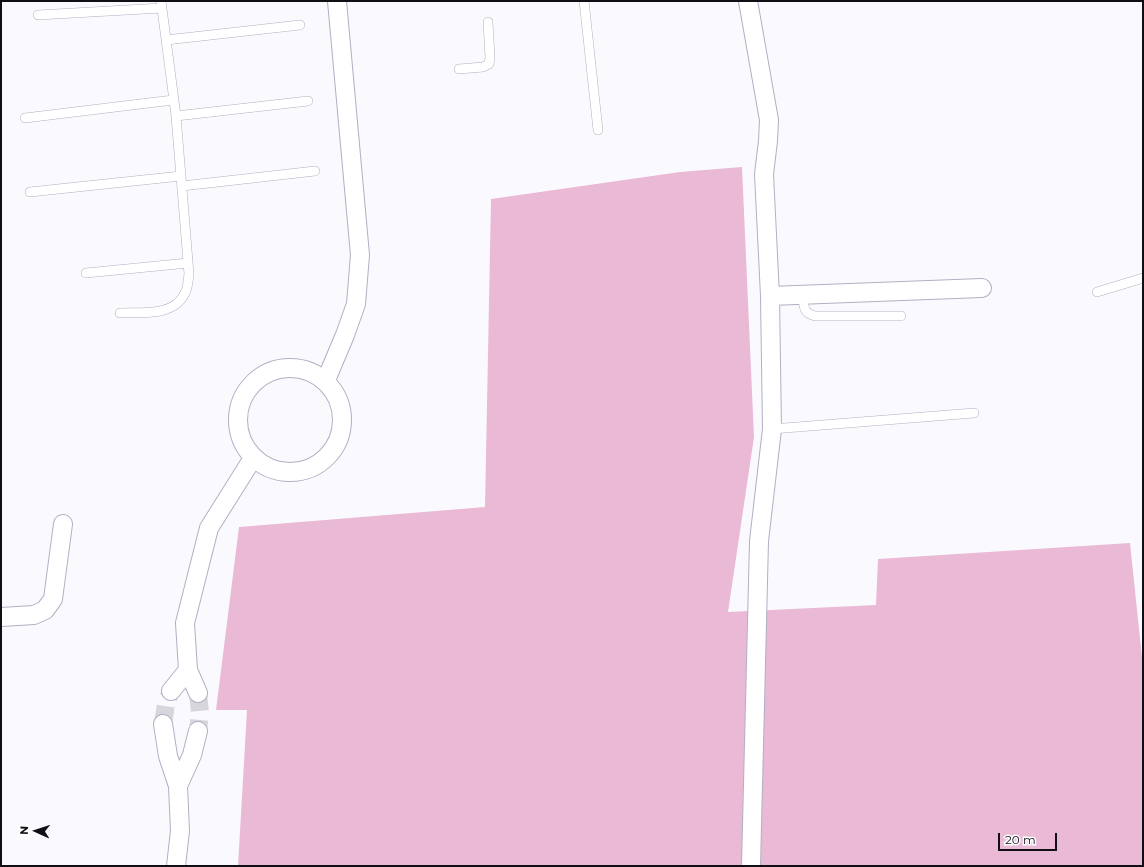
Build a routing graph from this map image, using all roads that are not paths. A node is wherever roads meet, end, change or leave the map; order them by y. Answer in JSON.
{"nodes":[{"id":1,"x":336,"y":1,"type":"edge"},
{"id":2,"x":584,"y":1,"type":"edge"},
{"id":3,"x":748,"y":1,"type":"edge"},
{"id":4,"x":162,"y":4,"type":"edge"},
{"id":5,"x":38,"y":15,"type":"dead end"},
{"id":6,"x":488,"y":22,"type":"dead end"},
{"id":7,"x":300,"y":25,"type":"dead end"},
{"id":8,"x":166,"y":40,"type":"junction"},
{"id":9,"x":459,"y":69,"type":"dead end"},
{"id":10,"x":174,"y":100,"type":"junction"},
{"id":11,"x":308,"y":101,"type":"dead end"},
{"id":12,"x":176,"y":116,"type":"junction"},
{"id":13,"x":26,"y":118,"type":"dead end"},
{"id":14,"x":598,"y":130,"type":"dead end"},
{"id":15,"x":315,"y":171,"type":"dead end"},
{"id":16,"x":180,"y":176,"type":"junction"},
{"id":17,"x":182,"y":186,"type":"junction"},
{"id":18,"x":30,"y":192,"type":"dead end"},
{"id":19,"x":188,"y":263,"type":"junction"},
{"id":20,"x":86,"y":273,"type":"dead end"},
{"id":21,"x":1143,"y":278,"type":"edge"},
{"id":22,"x":982,"y":288,"type":"dead end"},
{"id":23,"x":1097,"y":292,"type":"dead end"},
{"id":24,"x":770,"y":296,"type":"junction"},
{"id":25,"x":804,"y":296,"type":"junction"},
{"id":26,"x":120,"y":313,"type":"dead end"},
{"id":27,"x":901,"y":316,"type":"dead end"},
{"id":28,"x":326,"y":380,"type":"junction"},
{"id":29,"x":974,"y":412,"type":"dead end"},
{"id":30,"x":772,"y":429,"type":"junction"},
{"id":31,"x":253,"y":458,"type":"junction"},
{"id":32,"x":63,"y":524,"type":"dead end"},
{"id":33,"x":1,"y":617,"type":"edge"},
{"id":34,"x":188,"y":670,"type":"junction"},
{"id":35,"x":171,"y":691,"type":"tunnel mouth"},
{"id":36,"x":198,"y":693,"type":"tunnel mouth"},
{"id":37,"x":163,"y":724,"type":"tunnel mouth"},
{"id":38,"x":198,"y":730,"type":"tunnel mouth"},
{"id":39,"x":178,"y":786,"type":"junction"},
{"id":40,"x":176,"y":866,"type":"edge"},
{"id":41,"x":751,"y":866,"type":"edge"}],
"edges":[{"from":1,"to":28,"type":"street"},
{"from":2,"to":14,"type":"lane"},
{"from":3,"to":24,"type":"street"},
{"from":4,"to":5,"type":"lane"},
{"from":4,"to":8,"type":"lane"},
{"from":6,"to":9,"type":"lane"},
{"from":7,"to":8,"type":"lane"},
{"from":8,"to":10,"type":"lane"},
{"from":10,"to":12,"type":"lane"},
{"from":10,"to":13,"type":"lane"},
{"from":11,"to":12,"type":"lane"},
{"from":12,"to":16,"type":"lane"},
{"from":15,"to":17,"type":"lane"},
{"from":16,"to":17,"type":"lane"},
{"from":16,"to":18,"type":"lane"},
{"from":17,"to":19,"type":"lane"},
{"from":19,"to":20,"type":"lane"},
{"from":19,"to":26,"type":"lane"},
{"from":21,"to":23,"type":"lane"},
{"from":22,"to":25,"type":"street"},
{"from":24,"to":25,"type":"street"},
{"from":24,"to":30,"type":"street"},
{"from":25,"to":27,"type":"lane"},
{"from":28,"to":31,"type":"street"},
{"from":28,"to":31,"type":"street"},
{"from":29,"to":30,"type":"lane"},
{"from":30,"to":41,"type":"street"},
{"from":31,"to":34,"type":"street"},
{"from":32,"to":33,"type":"street"},
{"from":34,"to":35,"type":"street"},
{"from":34,"to":36,"type":"street"},
{"from":37,"to":39,"type":"street"},
{"from":38,"to":39,"type":"street"},
{"from":39,"to":40,"type":"street"}]}
